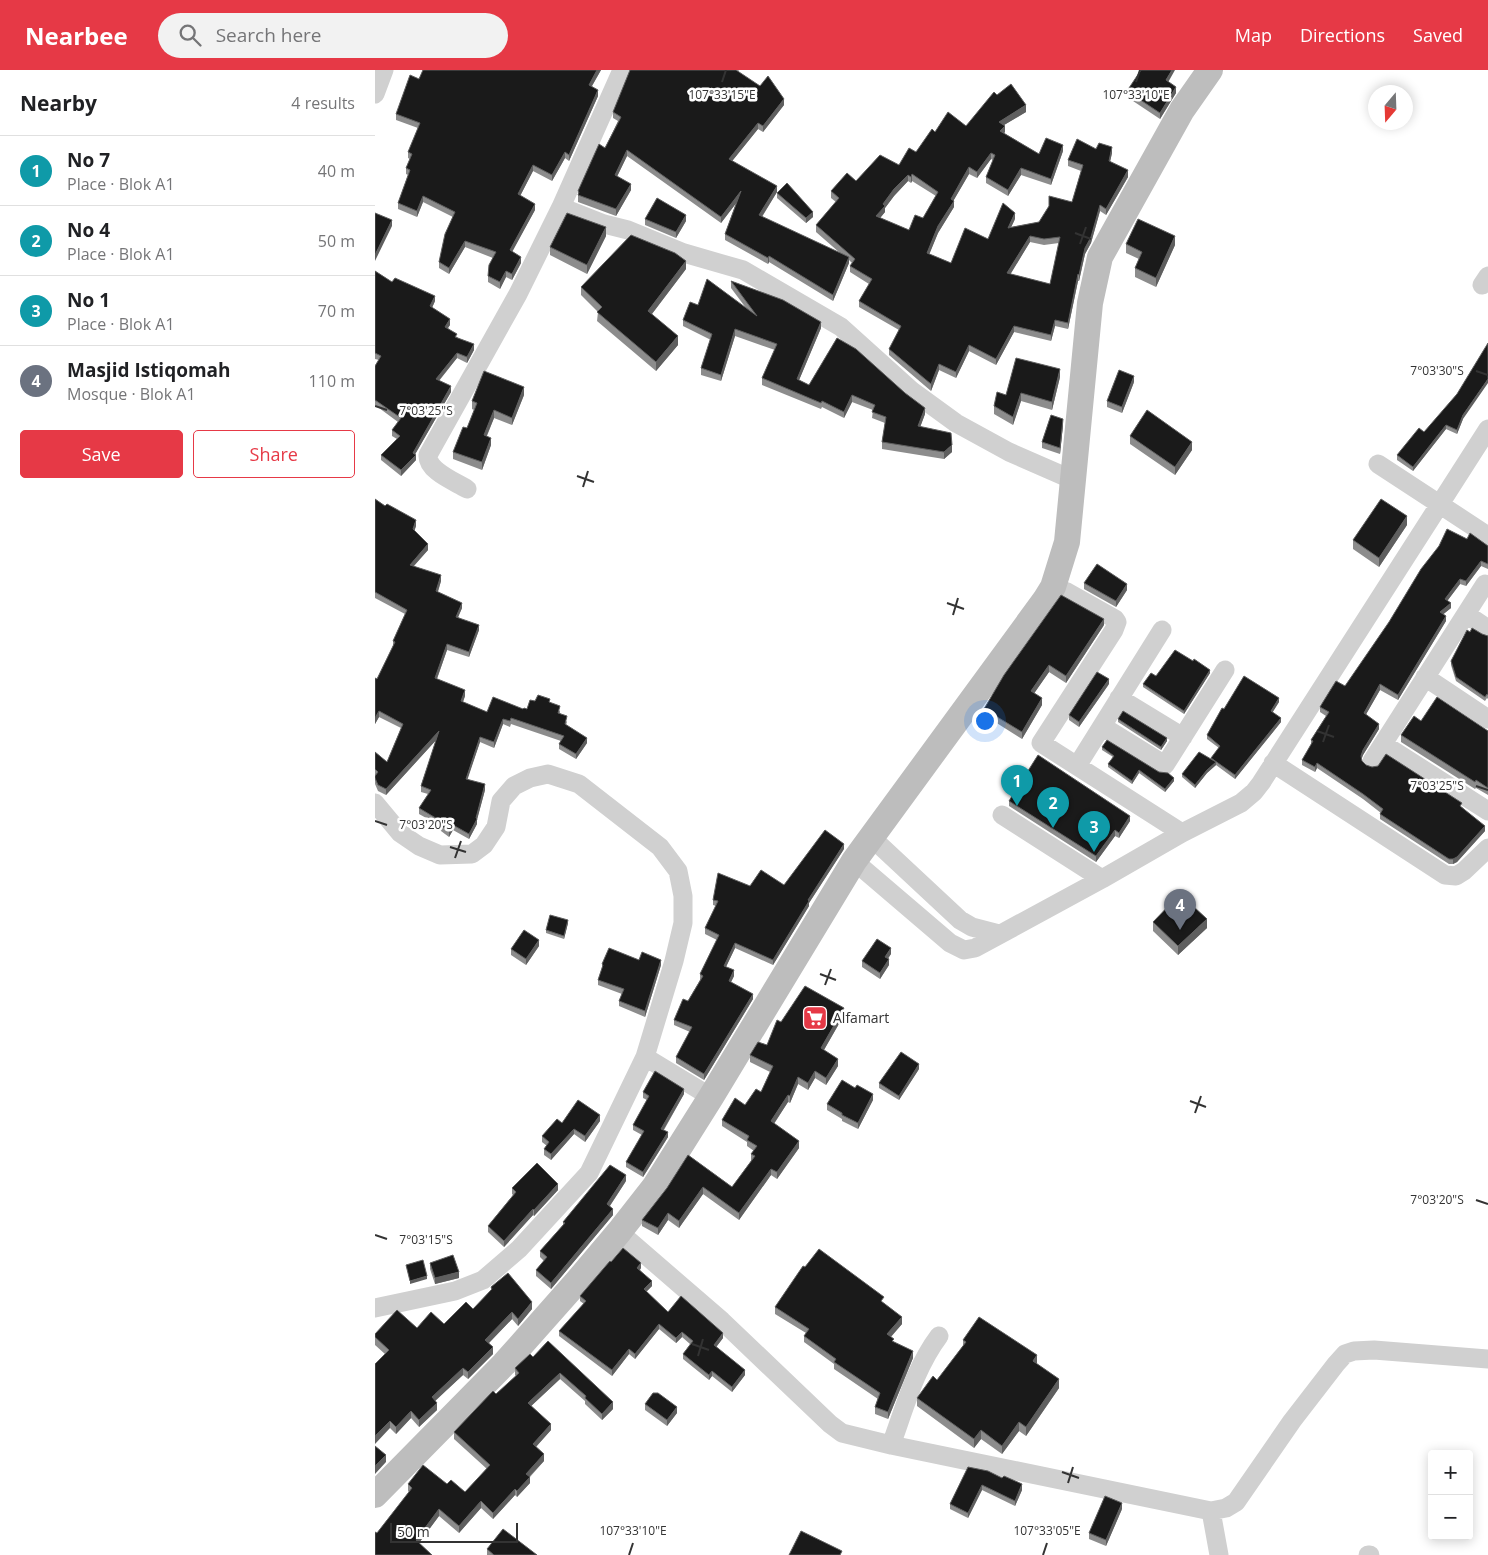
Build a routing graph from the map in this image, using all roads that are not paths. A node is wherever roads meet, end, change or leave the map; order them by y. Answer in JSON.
{"nodes":[{"id":1,"x":384,"y":70,"type":"edge"},
{"id":2,"x":622,"y":70,"type":"edge"},
{"id":3,"x":1210,"y":70,"type":"edge"},
{"id":4,"x":375,"y":94,"type":"edge"},
{"id":5,"x":561,"y":207,"type":"junction"},
{"id":6,"x":1488,"y":429,"type":"edge"},
{"id":7,"x":1377,"y":464,"type":"dead end"},
{"id":8,"x":1073,"y":480,"type":"junction"},
{"id":9,"x":467,"y":489,"type":"dead end"},
{"id":10,"x":1439,"y":504,"type":"junction"},
{"id":11,"x":1488,"y":536,"type":"edge"},
{"id":12,"x":1485,"y":584,"type":"dead end"},
{"id":13,"x":1053,"y":587,"type":"junction"},
{"id":14,"x":1466,"y":614,"type":"junction"},
{"id":15,"x":1488,"y":629,"type":"edge"},
{"id":16,"x":1162,"y":630,"type":"dead end"},
{"id":17,"x":1225,"y":670,"type":"dead end"},
{"id":18,"x":1425,"y":677,"type":"junction"},
{"id":19,"x":1119,"y":698,"type":"junction"},
{"id":20,"x":1488,"y":719,"type":"edge"},
{"id":21,"x":1102,"y":726,"type":"junction"},
{"id":22,"x":1183,"y":737,"type":"junction"},
{"id":23,"x":1383,"y":744,"type":"junction"},
{"id":24,"x":1372,"y":761,"type":"dead end"},
{"id":25,"x":1273,"y":763,"type":"junction"},
{"id":26,"x":1077,"y":766,"type":"junction"},
{"id":27,"x":375,"y":803,"type":"edge"},
{"id":28,"x":1488,"y":811,"type":"edge"},
{"id":29,"x":1002,"y":815,"type":"dead end"},
{"id":30,"x":1182,"y":833,"type":"junction"},
{"id":31,"x":871,"y":837,"type":"junction"},
{"id":32,"x":1488,"y":848,"type":"edge"},
{"id":33,"x":853,"y":861,"type":"junction"},
{"id":34,"x":1102,"y":879,"type":"junction"},
{"id":35,"x":999,"y":934,"type":"junction"},
{"id":36,"x":645,"y":1057,"type":"junction"},
{"id":37,"x":711,"y":1097,"type":"junction"},
{"id":38,"x":619,"y":1232,"type":"junction"},
{"id":39,"x":375,"y":1308,"type":"edge"},
{"id":40,"x":939,"y":1336,"type":"dead end"},
{"id":41,"x":1488,"y":1359,"type":"edge"},
{"id":42,"x":891,"y":1444,"type":"junction"},
{"id":43,"x":375,"y":1495,"type":"edge"},
{"id":44,"x":1211,"y":1511,"type":"junction"},
{"id":45,"x":1219,"y":1555,"type":"edge"}],
"edges":[{"from":1,"to":4,"type":"street"},
{"from":2,"to":5,"type":"street"},
{"from":3,"to":8,"type":"street"},
{"from":5,"to":8,"type":"street"},
{"from":5,"to":9,"type":"street"},
{"from":6,"to":10,"type":"street"},
{"from":7,"to":10,"type":"street"},
{"from":8,"to":13,"type":"street"},
{"from":10,"to":11,"type":"street"},
{"from":10,"to":25,"type":"street"},
{"from":12,"to":14,"type":"street"},
{"from":13,"to":26,"type":"street"},
{"from":13,"to":31,"type":"street"},
{"from":14,"to":15,"type":"street"},
{"from":14,"to":18,"type":"street"},
{"from":16,"to":19,"type":"street"},
{"from":17,"to":22,"type":"street"},
{"from":18,"to":20,"type":"street"},
{"from":18,"to":23,"type":"street"},
{"from":19,"to":21,"type":"street"},
{"from":19,"to":22,"type":"street"},
{"from":21,"to":22,"type":"street"},
{"from":21,"to":26,"type":"street"},
{"from":23,"to":24,"type":"street"},
{"from":23,"to":28,"type":"street"},
{"from":25,"to":30,"type":"street"},
{"from":25,"to":32,"type":"street"},
{"from":26,"to":30,"type":"street"},
{"from":27,"to":36,"type":"street"},
{"from":29,"to":34,"type":"street"},
{"from":30,"to":34,"type":"street"},
{"from":31,"to":33,"type":"street"},
{"from":31,"to":35,"type":"street"},
{"from":33,"to":35,"type":"street"},
{"from":33,"to":37,"type":"street"},
{"from":34,"to":35,"type":"street"},
{"from":36,"to":37,"type":"street"},
{"from":36,"to":39,"type":"street"},
{"from":37,"to":38,"type":"street"},
{"from":38,"to":42,"type":"street"},
{"from":38,"to":43,"type":"street"},
{"from":40,"to":42,"type":"street"},
{"from":41,"to":44,"type":"street"},
{"from":42,"to":44,"type":"street"},
{"from":44,"to":45,"type":"street"}]}
